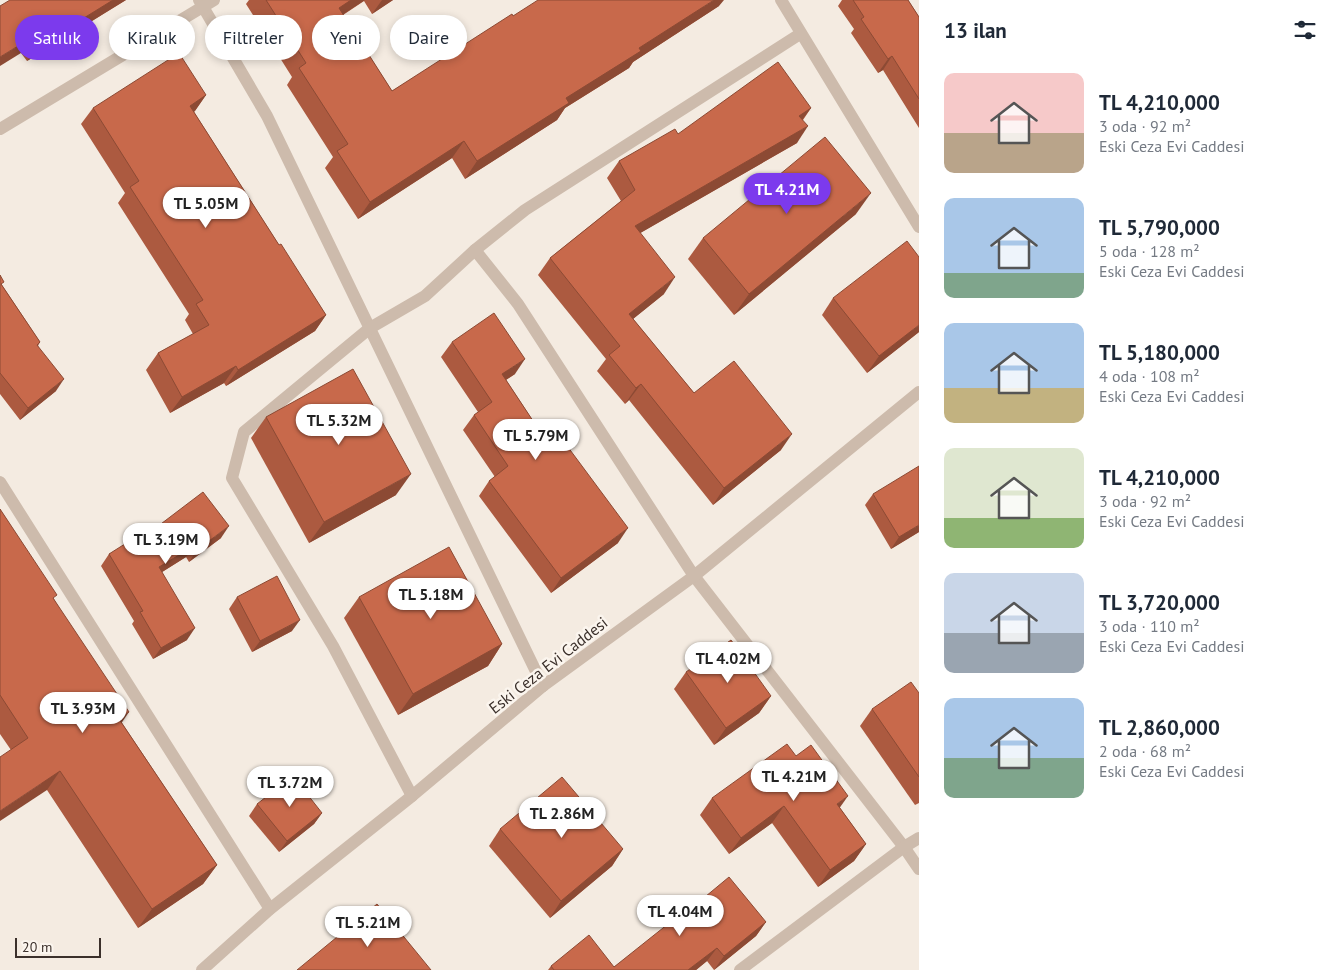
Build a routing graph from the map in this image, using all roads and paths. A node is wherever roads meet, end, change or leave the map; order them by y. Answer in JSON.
{"nodes":[{"id":1,"x":781,"y":0,"type":"edge"},
{"id":2,"x":206,"y":2,"type":"edge"},
{"id":3,"x":800,"y":34,"type":"junction"},
{"id":4,"x":0,"y":129,"type":"edge"},
{"id":5,"x":919,"y":227,"type":"edge"},
{"id":6,"x":475,"y":250,"type":"junction"},
{"id":7,"x":370,"y":328,"type":"junction"},
{"id":8,"x":919,"y":392,"type":"edge"},
{"id":9,"x":0,"y":482,"type":"edge"},
{"id":10,"x":694,"y":576,"type":"junction"},
{"id":11,"x":543,"y":686,"type":"junction"},
{"id":12,"x":412,"y":796,"type":"junction"},
{"id":13,"x":919,"y":838,"type":"edge"},
{"id":14,"x":904,"y":847,"type":"junction"},
{"id":15,"x":919,"y":869,"type":"edge"},
{"id":16,"x":270,"y":909,"type":"junction"},
{"id":17,"x":202,"y":970,"type":"edge"},
{"id":18,"x":740,"y":970,"type":"edge"}],
"edges":[{"from":1,"to":3,"type":"street"},
{"from":2,"to":4,"type":"street"},
{"from":2,"to":7,"type":"street"},
{"from":3,"to":5,"type":"street"},
{"from":3,"to":6,"type":"street"},
{"from":6,"to":7,"type":"street"},
{"from":6,"to":10,"type":"street"},
{"from":7,"to":11,"type":"street"},
{"from":7,"to":12,"type":"street"},
{"from":8,"to":10,"type":"street","name":"Eski Ceza Evi Caddesi"},
{"from":9,"to":16,"type":"street"},
{"from":10,"to":11,"type":"street","name":"Eski Ceza Evi Caddesi"},
{"from":10,"to":14,"type":"street"},
{"from":11,"to":12,"type":"street","name":"Eski Ceza Evi Caddesi"},
{"from":12,"to":16,"type":"street","name":"Eski Ceza Evi Caddesi"},
{"from":13,"to":14,"type":"street"},
{"from":14,"to":15,"type":"street"},
{"from":14,"to":18,"type":"street"},
{"from":16,"to":17,"type":"street","name":"Eski Ceza Evi Caddesi"}]}
